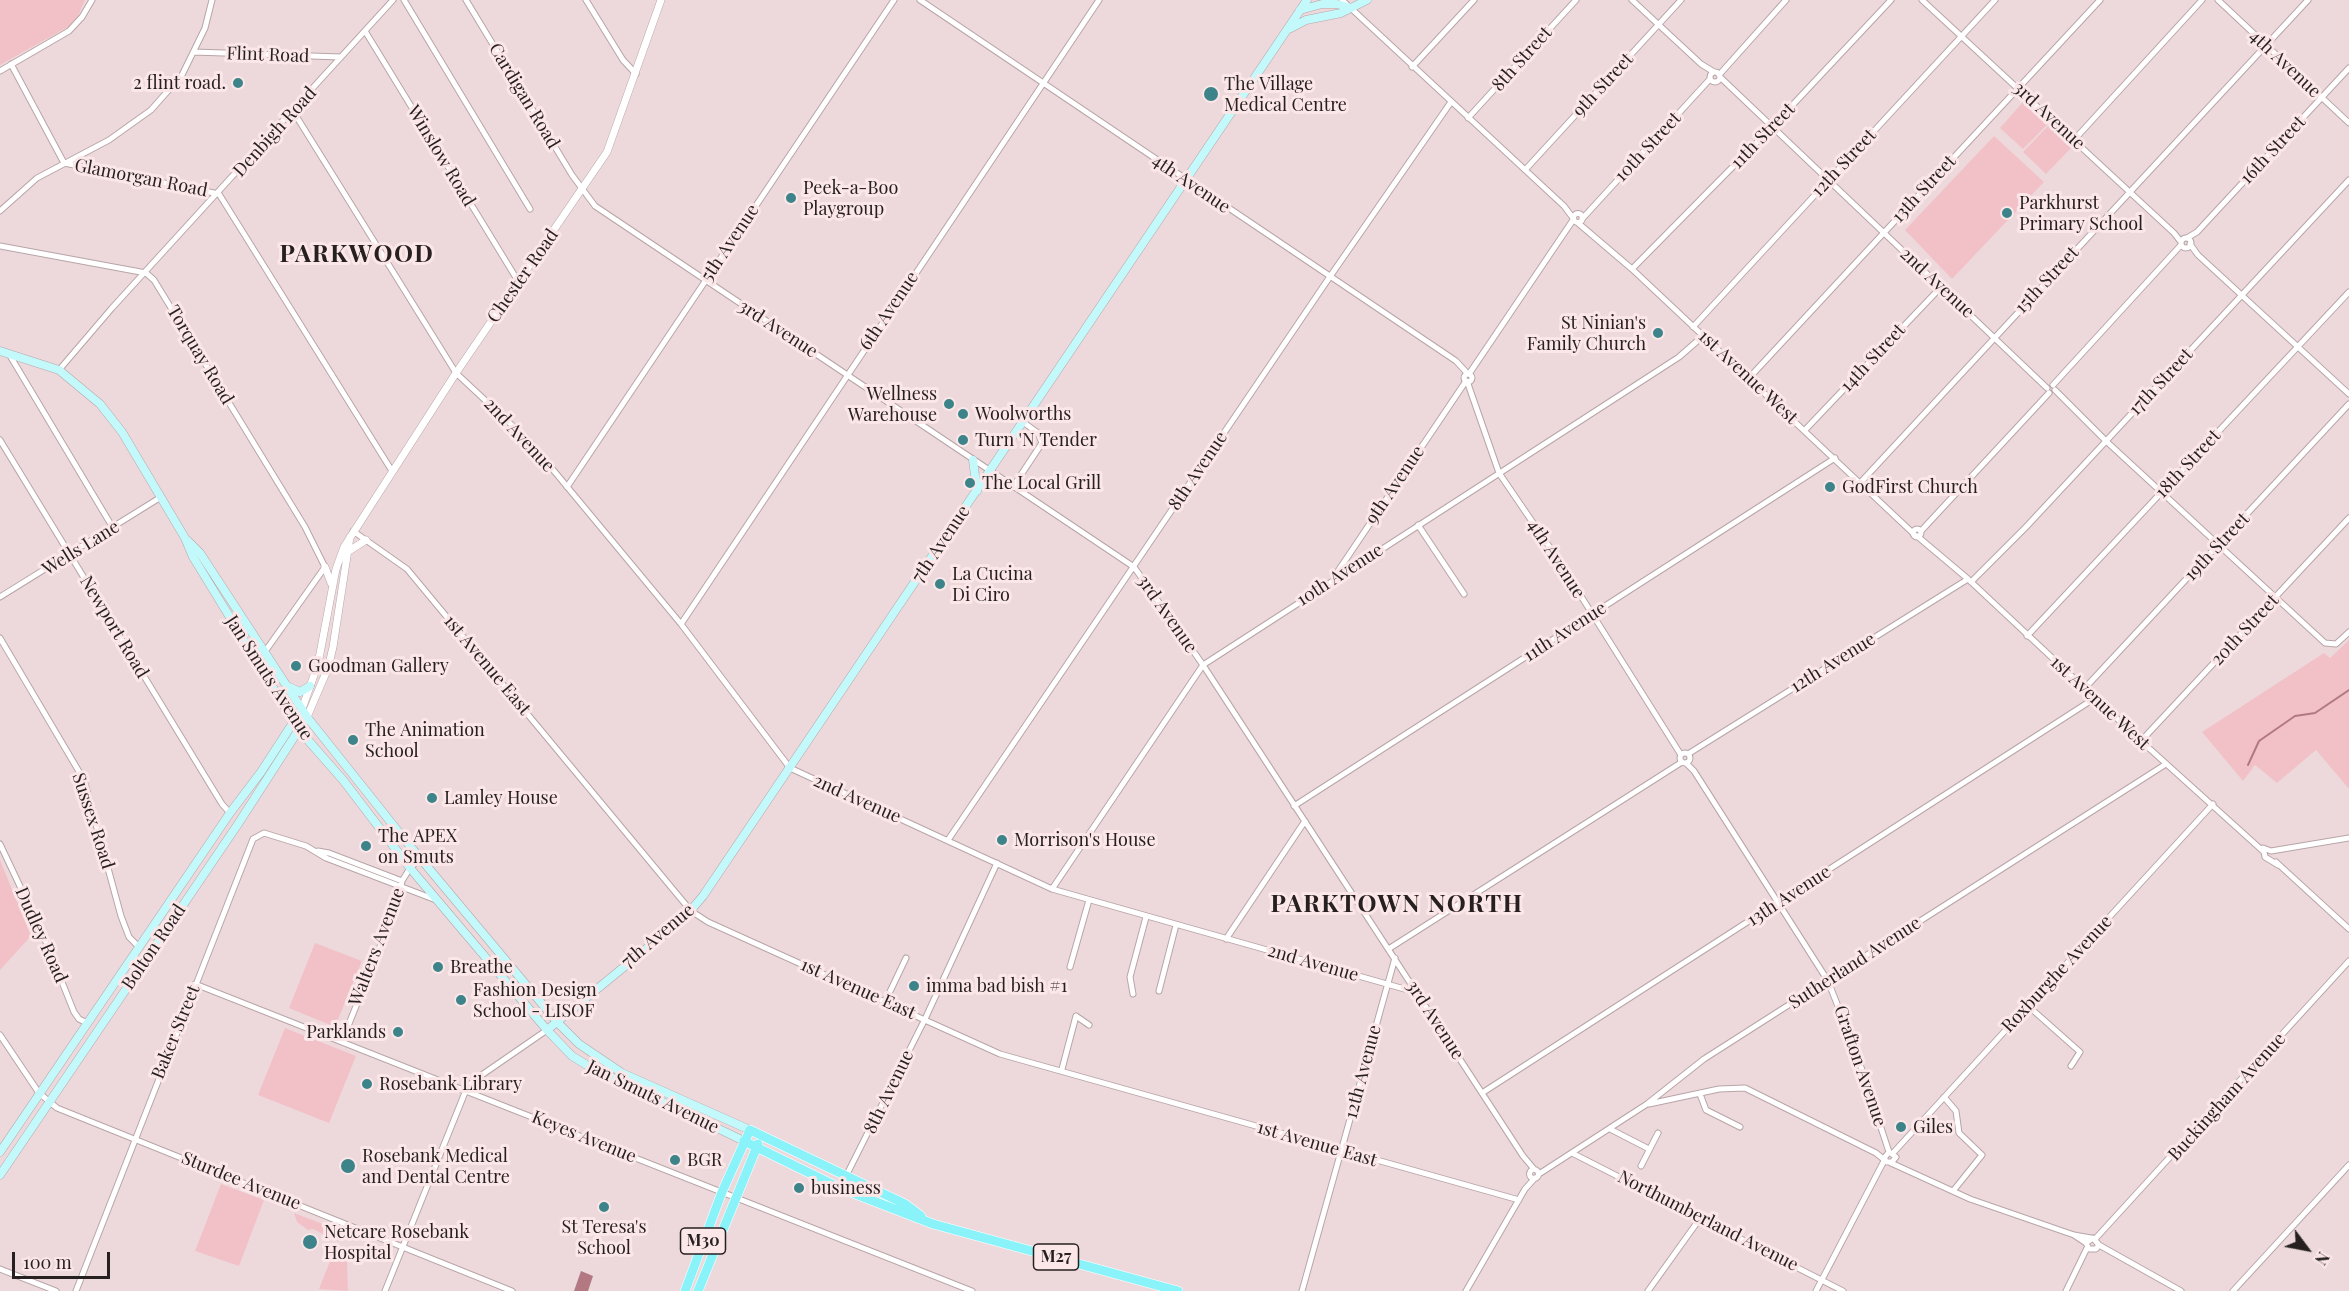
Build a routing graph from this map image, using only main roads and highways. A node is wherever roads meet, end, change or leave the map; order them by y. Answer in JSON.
{"nodes":[{"id":1,"x":1307,"y":0,"type":"edge"},
{"id":2,"x":1367,"y":0,"type":"edge"},
{"id":3,"x":1351,"y":8,"type":"junction"},
{"id":4,"x":1300,"y":10,"type":"junction"},
{"id":5,"x":1287,"y":31,"type":"junction"},
{"id":6,"x":4,"y":352,"type":"edge"},
{"id":7,"x":973,"y":460,"type":"road end"},
{"id":8,"x":977,"y":491,"type":"junction"},
{"id":9,"x":185,"y":538,"type":"junction"},
{"id":10,"x":283,"y":684,"type":"junction"},
{"id":11,"x":310,"y":686,"type":"road end"},
{"id":12,"x":302,"y":709,"type":"junction"},
{"id":13,"x":307,"y":717,"type":"junction"},
{"id":14,"x":294,"y":722,"type":"junction"},
{"id":15,"x":299,"y":730,"type":"junction"},
{"id":16,"x":288,"y":749,"type":"junction"},
{"id":17,"x":318,"y":752,"type":"junction"},
{"id":18,"x":558,"y":1023,"type":"junction"},
{"id":19,"x":547,"y":1030,"type":"junction"},
{"id":20,"x":750,"y":1131,"type":"junction"},
{"id":21,"x":762,"y":1136,"type":"junction"},
{"id":22,"x":744,"y":1142,"type":"junction"},
{"id":23,"x":757,"y":1147,"type":"junction"},
{"id":24,"x":0,"y":1152,"type":"edge"},
{"id":25,"x":0,"y":1175,"type":"edge"},
{"id":26,"x":933,"y":1224,"type":"junction"},
{"id":27,"x":685,"y":1291,"type":"edge"},
{"id":28,"x":698,"y":1291,"type":"edge"},
{"id":29,"x":1178,"y":1291,"type":"edge"}],
"edges":[{"from":1,"to":4,"type":"main road","name":"7th Avenue"},
{"from":2,"to":3,"type":"main road"},
{"from":3,"to":4,"type":"main road"},
{"from":3,"to":5,"type":"main road"},
{"from":4,"to":5,"type":"main road","name":"7th Avenue"},
{"from":5,"to":8,"type":"main road","name":"7th Avenue"},
{"from":6,"to":9,"type":"main road","name":"Jan Smuts Avenue","number":"M27"},
{"from":7,"to":8,"type":"main road"},
{"from":8,"to":18,"type":"main road","name":"7th Avenue"},
{"from":9,"to":10,"type":"main road","name":"Jan Smuts Avenue","number":"M27"},
{"from":9,"to":14,"type":"main road","name":"Jan Smuts Avenue","number":"M27"},
{"from":10,"to":11,"type":"main road"},
{"from":10,"to":12,"type":"main road","name":"Jan Smuts Avenue","number":"M27"},
{"from":12,"to":13,"type":"main road","name":"Jan Smuts Avenue","number":"M27"},
{"from":12,"to":14,"type":"main road","name":"Bolton Road"},
{"from":13,"to":15,"type":"main road","name":"Bolton Road"},
{"from":13,"to":18,"type":"main road","name":"Jan Smuts Avenue","number":"M27"},
{"from":14,"to":15,"type":"main road","name":"Jan Smuts Avenue","number":"M27"},
{"from":14,"to":24,"type":"main road","name":"Bolton Road"},
{"from":15,"to":16,"type":"main road","name":"Bolton Road"},
{"from":15,"to":17,"type":"main road","name":"Jan Smuts Avenue","number":"M27"},
{"from":16,"to":17,"type":"main road"},
{"from":16,"to":25,"type":"main road","name":"Bolton Road"},
{"from":17,"to":19,"type":"main road","name":"Jan Smuts Avenue","number":"M27"},
{"from":18,"to":19,"type":"main road","name":"7th Avenue"},
{"from":18,"to":20,"type":"main road","name":"Jan Smuts Avenue","number":"M27"},
{"from":19,"to":22,"type":"main road","name":"Jan Smuts Avenue","number":"M27"},
{"from":20,"to":21,"type":"main road","name":"Jan Smuts Avenue","number":"M27"},
{"from":20,"to":22,"type":"main road","number":"M30"},
{"from":21,"to":23,"type":"main road","number":"M30"},
{"from":21,"to":26,"type":"main road","name":"Jan Smuts Avenue","number":"M27"},
{"from":22,"to":23,"type":"main road","name":"Jan Smuts Avenue","number":"M27"},
{"from":22,"to":27,"type":"main road","number":"M30"},
{"from":23,"to":26,"type":"main road","name":"Jan Smuts Avenue","number":"M27"},
{"from":23,"to":28,"type":"main road","number":"M30"},
{"from":26,"to":29,"type":"main road","name":"Jan Smuts Avenue","number":"M27"}]}
